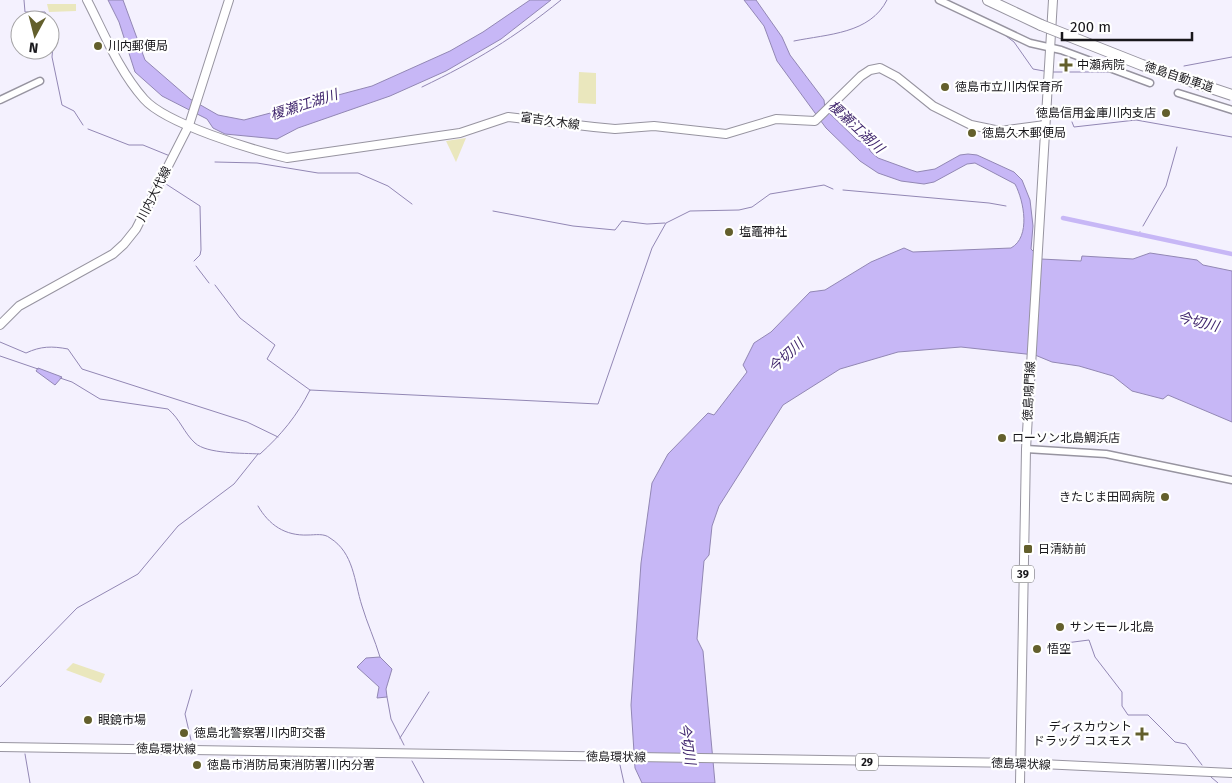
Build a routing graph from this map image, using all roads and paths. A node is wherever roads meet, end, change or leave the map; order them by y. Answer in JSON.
{"nodes":[{"id":1,"x":87,"y":0,"type":"edge"},
{"id":2,"x":229,"y":0,"type":"edge"},
{"id":3,"x":939,"y":0,"type":"edge"},
{"id":4,"x":988,"y":0,"type":"edge"},
{"id":5,"x":1053,"y":0,"type":"edge"},
{"id":6,"x":1050,"y":48,"type":"junction"},
{"id":7,"x":40,"y":81,"type":"dead end"},
{"id":8,"x":1150,"y":83,"type":"dead end"},
{"id":9,"x":1178,"y":93,"type":"dead end"},
{"id":10,"x":1232,"y":94,"type":"edge"},
{"id":11,"x":0,"y":100,"type":"edge"},
{"id":12,"x":1232,"y":110,"type":"edge"},
{"id":13,"x":189,"y":125,"type":"junction"},
{"id":14,"x":1045,"y":125,"type":"junction"},
{"id":15,"x":0,"y":325,"type":"edge"},
{"id":16,"x":1026,"y":449,"type":"junction"},
{"id":17,"x":1232,"y":480,"type":"edge"},
{"id":18,"x":0,"y":747,"type":"edge"},
{"id":19,"x":1020,"y":763,"type":"junction"},
{"id":20,"x":1232,"y":773,"type":"edge"},
{"id":21,"x":1020,"y":783,"type":"edge"}],
"edges":[{"from":1,"to":13,"type":"main road","name":"富吉久木線"},
{"from":2,"to":13,"type":"main road","name":"川内大代線"},
{"from":3,"to":6,"type":"street"},
{"from":4,"to":10,"type":"highway","name":"徳島自動車道","bridge":true},
{"from":5,"to":6,"type":"main road","name":"徳島鳴門線","number":"39"},
{"from":6,"to":8,"type":"street"},
{"from":6,"to":14,"type":"main road","name":"徳島鳴門線","number":"39"},
{"from":7,"to":11,"type":"street"},
{"from":9,"to":12,"type":"street"},
{"from":13,"to":14,"type":"main road","name":"富吉久木線"},
{"from":13,"to":15,"type":"main road","name":"川内大代線"},
{"from":14,"to":16,"type":"main road","name":"徳島鳴門線","number":"39"},
{"from":16,"to":17,"type":"street"},
{"from":16,"to":19,"type":"main road","name":"徳島鳴門線","number":"39"},
{"from":18,"to":19,"type":"main road","name":"徳島環状線","number":"29"},
{"from":19,"to":20,"type":"main road","name":"徳島環状線","number":"29"},
{"from":19,"to":21,"type":"main road","name":"徳島鳴門線","number":"39"}]}
